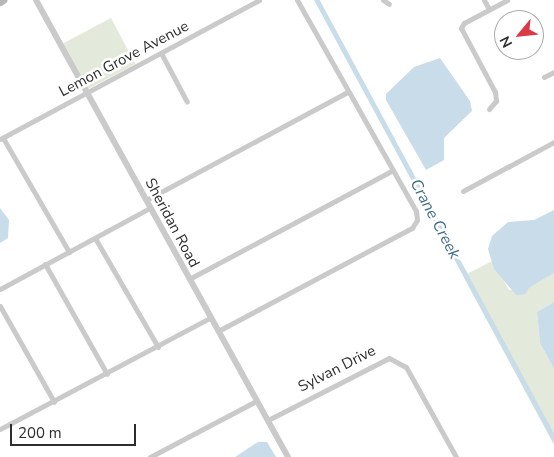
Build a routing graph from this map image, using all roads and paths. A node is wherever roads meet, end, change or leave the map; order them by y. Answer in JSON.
{"nodes":[{"id":1,"x":36,"y":0,"type":"edge"},
{"id":2,"x":259,"y":0,"type":"edge"},
{"id":3,"x":297,"y":0,"type":"edge"},
{"id":4,"x":383,"y":0,"type":"edge"},
{"id":5,"x":484,"y":0,"type":"edge"},
{"id":6,"x":507,"y":0,"type":"edge"},
{"id":7,"x":389,"y":4,"type":"dead end"},
{"id":8,"x":489,"y":9,"type":"junction"},
{"id":9,"x":161,"y":53,"type":"junction"},
{"id":10,"x":554,"y":72,"type":"edge"},
{"id":11,"x":544,"y":77,"type":"dead end"},
{"id":12,"x":347,"y":92,"type":"junction"},
{"id":13,"x":87,"y":93,"type":"junction"},
{"id":14,"x":187,"y":102,"type":"dead end"},
{"id":15,"x":490,"y":109,"type":"dead end"},
{"id":16,"x":1,"y":139,"type":"edge"},
{"id":17,"x":554,"y":142,"type":"edge"},
{"id":18,"x":393,"y":170,"type":"junction"},
{"id":19,"x":464,"y":190,"type":"dead end"},
{"id":20,"x":146,"y":200,"type":"junction"},
{"id":21,"x":150,"y":208,"type":"junction"},
{"id":22,"x":95,"y":238,"type":"junction"},
{"id":23,"x":69,"y":252,"type":"junction"},
{"id":24,"x":46,"y":264,"type":"junction"},
{"id":25,"x":189,"y":280,"type":"junction"},
{"id":26,"x":0,"y":289,"type":"edge"},
{"id":27,"x":0,"y":306,"type":"edge"},
{"id":28,"x":210,"y":318,"type":"junction"},
{"id":29,"x":218,"y":331,"type":"junction"},
{"id":30,"x":158,"y":347,"type":"junction"},
{"id":31,"x":107,"y":374,"type":"junction"},
{"id":32,"x":256,"y":401,"type":"junction"},
{"id":33,"x":54,"y":402,"type":"junction"},
{"id":34,"x":268,"y":420,"type":"junction"},
{"id":35,"x":0,"y":429,"type":"edge"},
{"id":36,"x":150,"y":457,"type":"edge"},
{"id":37,"x":288,"y":457,"type":"edge"},
{"id":38,"x":456,"y":457,"type":"edge"}],
"edges":[{"from":1,"to":13,"type":"street","name":"Sheridan Road"},
{"from":2,"to":9,"type":"street","name":"Lemon Grove Avenue"},
{"from":3,"to":12,"type":"street"},
{"from":4,"to":7,"type":"street"},
{"from":5,"to":8,"type":"street"},
{"from":6,"to":8,"type":"street"},
{"from":8,"to":15,"type":"street"},
{"from":9,"to":13,"type":"street","name":"Lemon Grove Avenue"},
{"from":9,"to":14,"type":"street"},
{"from":10,"to":11,"type":"street"},
{"from":12,"to":18,"type":"street"},
{"from":12,"to":20,"type":"street"},
{"from":13,"to":16,"type":"street","name":"Lemon Grove Avenue"},
{"from":13,"to":20,"type":"street","name":"Sheridan Road"},
{"from":16,"to":23,"type":"street"},
{"from":17,"to":19,"type":"street"},
{"from":18,"to":25,"type":"street"},
{"from":18,"to":29,"type":"street"},
{"from":20,"to":21,"type":"street","name":"Sheridan Road"},
{"from":21,"to":22,"type":"street"},
{"from":21,"to":25,"type":"street","name":"Sheridan Road"},
{"from":22,"to":23,"type":"street"},
{"from":22,"to":30,"type":"street"},
{"from":23,"to":24,"type":"street"},
{"from":24,"to":26,"type":"street"},
{"from":24,"to":31,"type":"street"},
{"from":25,"to":28,"type":"street","name":"Sheridan Road"},
{"from":27,"to":33,"type":"street"},
{"from":28,"to":29,"type":"street","name":"Sheridan Road"},
{"from":28,"to":30,"type":"street"},
{"from":29,"to":32,"type":"street","name":"Sheridan Road"},
{"from":30,"to":31,"type":"street"},
{"from":31,"to":33,"type":"street"},
{"from":32,"to":34,"type":"street","name":"Sheridan Road"},
{"from":32,"to":36,"type":"street"},
{"from":33,"to":35,"type":"street"},
{"from":34,"to":37,"type":"street","name":"Sheridan Road"},
{"from":34,"to":38,"type":"street","name":"Sylvan Drive"}]}
